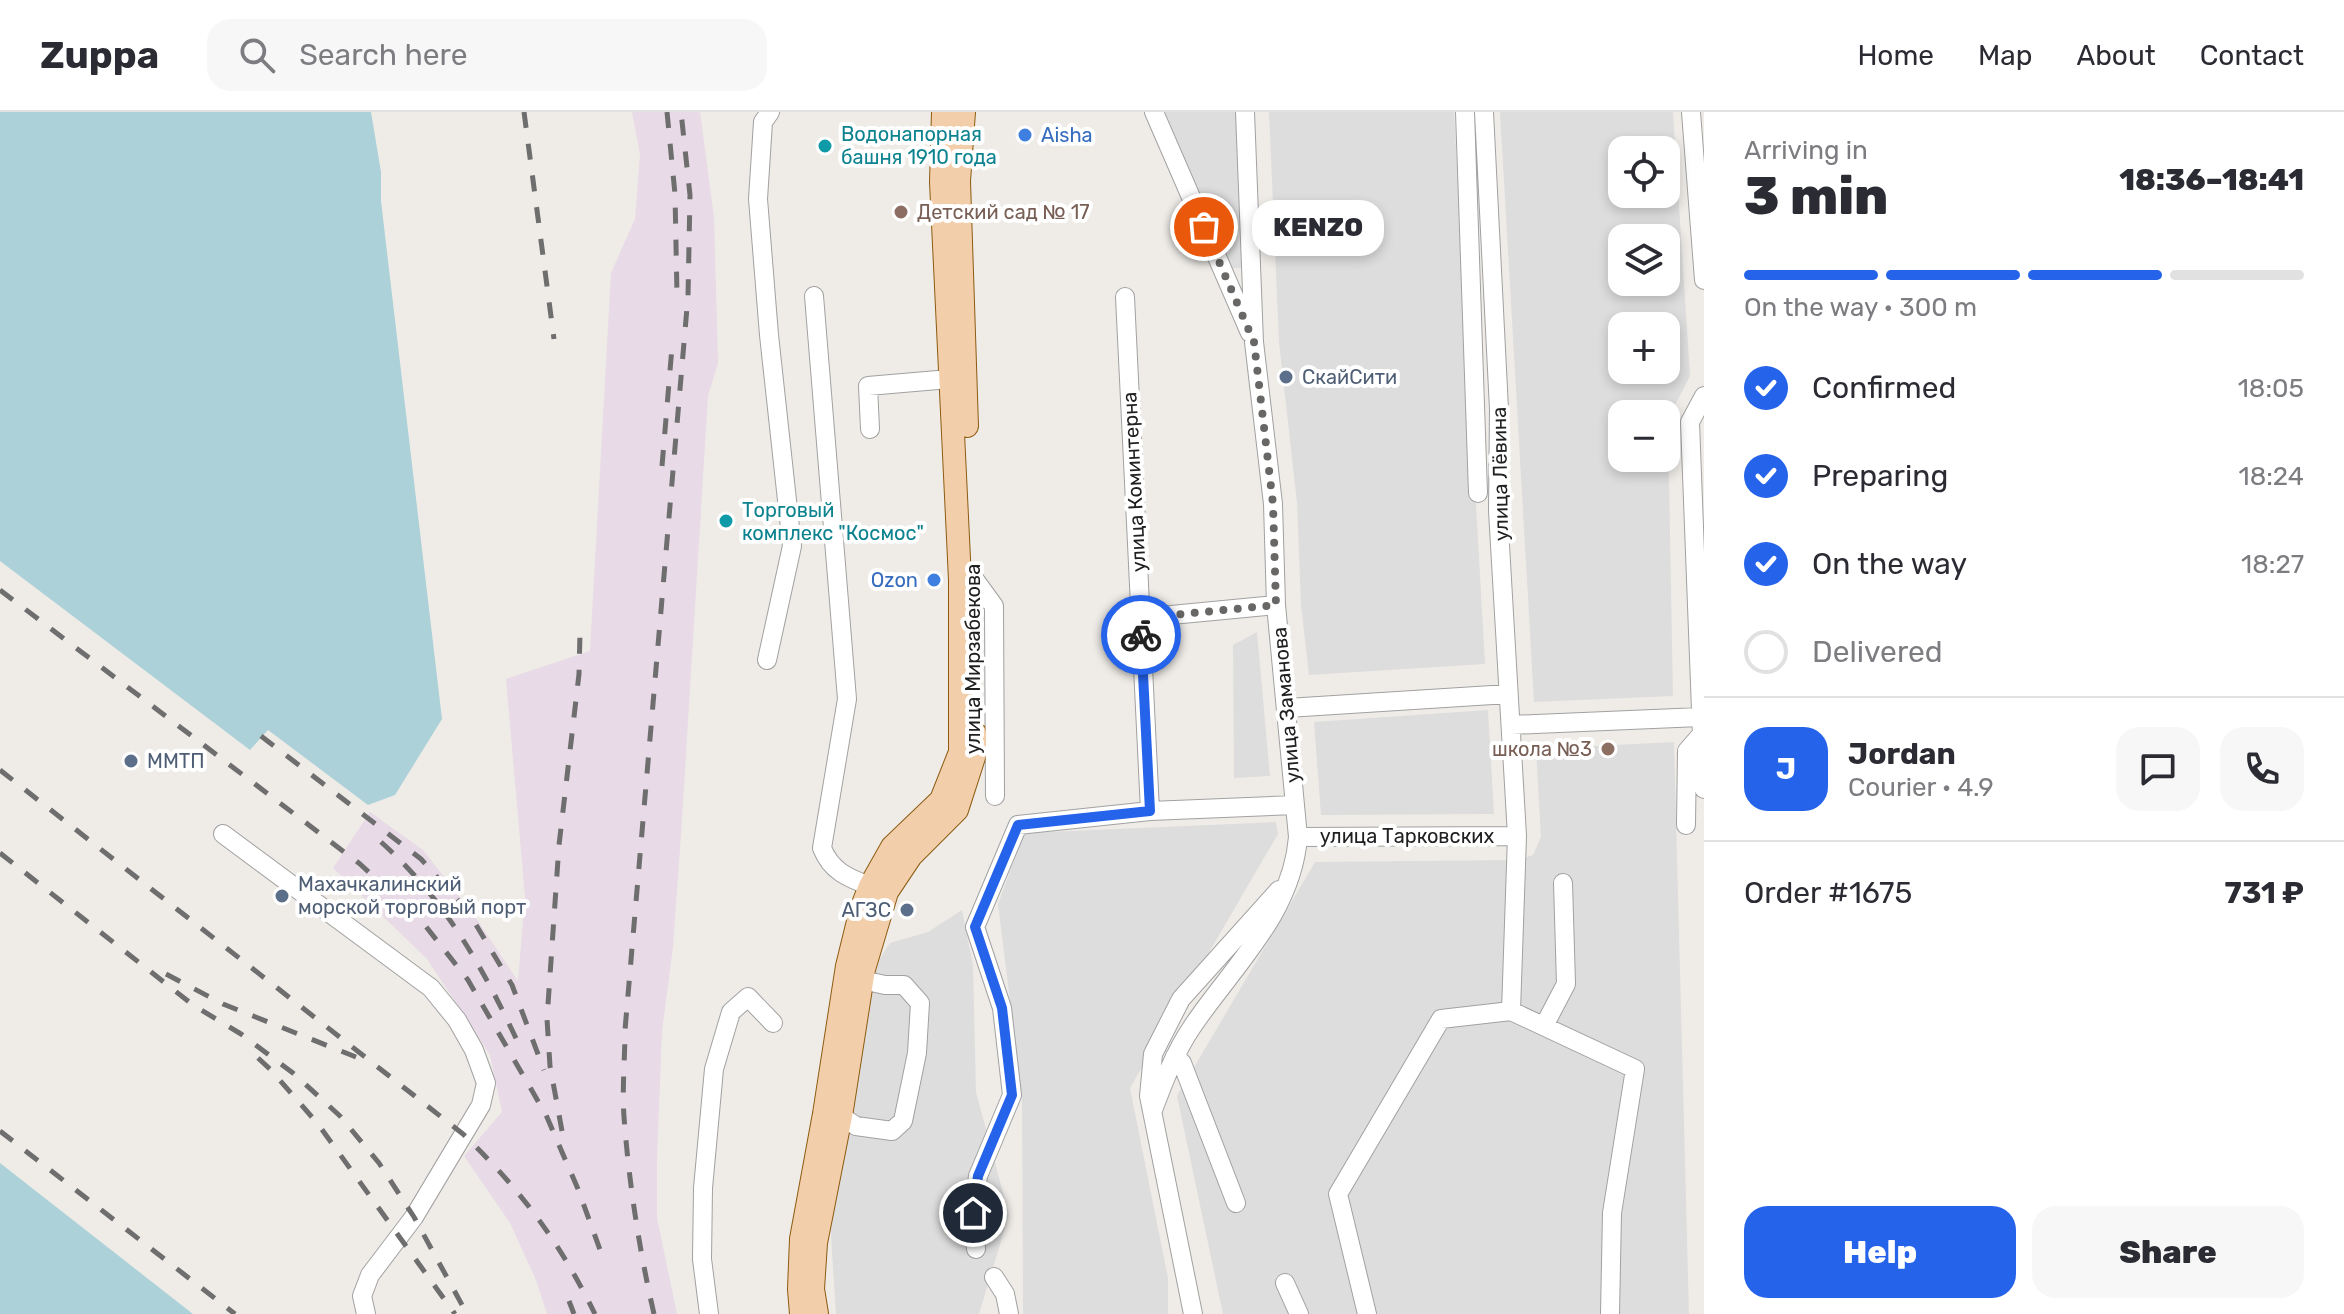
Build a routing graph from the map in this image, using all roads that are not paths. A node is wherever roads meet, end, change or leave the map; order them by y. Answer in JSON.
{"nodes":[{"id":1,"x":770,"y":112,"type":"edge"},
{"id":2,"x":936,"y":112,"type":"edge"},
{"id":3,"x":944,"y":112,"type":"edge"},
{"id":4,"x":964,"y":112,"type":"edge"},
{"id":5,"x":1154,"y":112,"type":"edge"},
{"id":6,"x":1245,"y":112,"type":"edge"},
{"id":7,"x":1465,"y":112,"type":"edge"},
{"id":8,"x":1484,"y":112,"type":"edge"},
{"id":9,"x":1691,"y":112,"type":"edge"},
{"id":10,"x":1704,"y":280,"type":"edge"},
{"id":11,"x":814,"y":296,"type":"dead end"},
{"id":12,"x":1125,"y":297,"type":"dead end"},
{"id":13,"x":1254,"y":342,"type":"junction"},
{"id":14,"x":956,"y":378,"type":"junction"},
{"id":15,"x":1704,"y":396,"type":"edge"},
{"id":16,"x":870,"y":429,"type":"dead end"},
{"id":17,"x":1478,"y":493,"type":"dead end"},
{"id":18,"x":967,"y":580,"type":"junction"},
{"id":19,"x":1276,"y":605,"type":"junction"},
{"id":20,"x":1140,"y":618,"type":"junction"},
{"id":21,"x":767,"y":660,"type":"dead end"},
{"id":22,"x":1508,"y":694,"type":"junction"},
{"id":23,"x":1287,"y":708,"type":"junction"},
{"id":24,"x":1511,"y":725,"type":"junction"},
{"id":25,"x":1700,"y":727,"type":"junction"},
{"id":26,"x":1704,"y":789,"type":"edge"},
{"id":27,"x":995,"y":796,"type":"dead end"},
{"id":28,"x":1295,"y":805,"type":"junction"},
{"id":29,"x":1150,"y":811,"type":"junction"},
{"id":30,"x":1686,"y":825,"type":"dead end"},
{"id":31,"x":223,"y":834,"type":"dead end"},
{"id":32,"x":1517,"y":836,"type":"junction"},
{"id":33,"x":1298,"y":837,"type":"junction"},
{"id":34,"x":1291,"y":877,"type":"junction"},
{"id":35,"x":1563,"y":883,"type":"dead end"},
{"id":36,"x":870,"y":886,"type":"junction"},
{"id":37,"x":862,"y":980,"type":"junction"},
{"id":38,"x":1511,"y":1011,"type":"junction"},
{"id":39,"x":773,"y":1023,"type":"dead end"},
{"id":40,"x":1544,"y":1026,"type":"junction"},
{"id":41,"x":1175,"y":1056,"type":"junction"},
{"id":42,"x":1153,"y":1110,"type":"junction"},
{"id":43,"x":841,"y":1116,"type":"junction"},
{"id":44,"x":1236,"y":1203,"type":"dead end"},
{"id":45,"x":976,"y":1249,"type":"dead end"},
{"id":46,"x":994,"y":1277,"type":"dead end"},
{"id":47,"x":1285,"y":1283,"type":"dead end"},
{"id":48,"x":366,"y":1314,"type":"edge"},
{"id":49,"x":709,"y":1314,"type":"edge"},
{"id":50,"x":801,"y":1314,"type":"edge"},
{"id":51,"x":817,"y":1314,"type":"edge"},
{"id":52,"x":1009,"y":1314,"type":"edge"},
{"id":53,"x":1193,"y":1314,"type":"edge"},
{"id":54,"x":1299,"y":1314,"type":"edge"},
{"id":55,"x":1367,"y":1314,"type":"edge"},
{"id":56,"x":1610,"y":1314,"type":"edge"}],
"edges":[{"from":1,"to":21,"type":"street"},
{"from":2,"to":3,"type":"street"},
{"from":3,"to":14,"type":"main road","name":"улица Мирзабекова"},
{"from":4,"to":14,"type":"main road","name":"улица Мирзабекова"},
{"from":5,"to":13,"type":"street","name":"улица Заманова"},
{"from":6,"to":13,"type":"street","name":"улица Заманова"},
{"from":7,"to":17,"type":"street"},
{"from":8,"to":22,"type":"street","name":"улица Лёвина"},
{"from":9,"to":10,"type":"street"},
{"from":11,"to":36,"type":"street"},
{"from":12,"to":20,"type":"street","name":"улица Коминтерна"},
{"from":13,"to":19,"type":"street","name":"улица Заманова"},
{"from":14,"to":16,"type":"street"},
{"from":14,"to":18,"type":"main road","name":"улица Мирзабекова"},
{"from":15,"to":25,"type":"street"},
{"from":18,"to":27,"type":"street"},
{"from":18,"to":36,"type":"main road","name":"улица Мирзабекова"},
{"from":18,"to":37,"type":"main road","name":"улица Мирзабекова"},
{"from":19,"to":20,"type":"street"},
{"from":19,"to":23,"type":"street","name":"улица Заманова"},
{"from":20,"to":29,"type":"street","name":"улица Коминтерна"},
{"from":22,"to":23,"type":"street"},
{"from":22,"to":24,"type":"street","name":"улица Лёвина"},
{"from":23,"to":28,"type":"street","name":"улица Заманова"},
{"from":24,"to":25,"type":"street"},
{"from":24,"to":32,"type":"street","name":"улица Лёвина"},
{"from":25,"to":26,"type":"street"},
{"from":25,"to":30,"type":"street"},
{"from":28,"to":29,"type":"street"},
{"from":28,"to":33,"type":"street","name":"улица Заманова"},
{"from":29,"to":45,"type":"street"},
{"from":31,"to":48,"type":"street"},
{"from":32,"to":33,"type":"street","name":"улица Тарковских"},
{"from":32,"to":38,"type":"street","name":"улица Лёвина"},
{"from":33,"to":34,"type":"street","name":"улица Заманова"},
{"from":34,"to":41,"type":"street","name":"улица Заманова"},
{"from":34,"to":42,"type":"street"},
{"from":35,"to":40,"type":"street"},
{"from":36,"to":50,"type":"main road","name":"улица Мирзабекова"},
{"from":37,"to":43,"type":"main road","name":"улица Мирзабекова"},
{"from":37,"to":43,"type":"street"},
{"from":38,"to":40,"type":"street"},
{"from":38,"to":55,"type":"street"},
{"from":39,"to":49,"type":"street"},
{"from":40,"to":56,"type":"street"},
{"from":41,"to":42,"type":"street","name":"улица Заманова"},
{"from":41,"to":44,"type":"street"},
{"from":42,"to":53,"type":"street"},
{"from":43,"to":51,"type":"main road","name":"улица Мирзабекова"},
{"from":46,"to":52,"type":"street"},
{"from":47,"to":54,"type":"street"}]}
